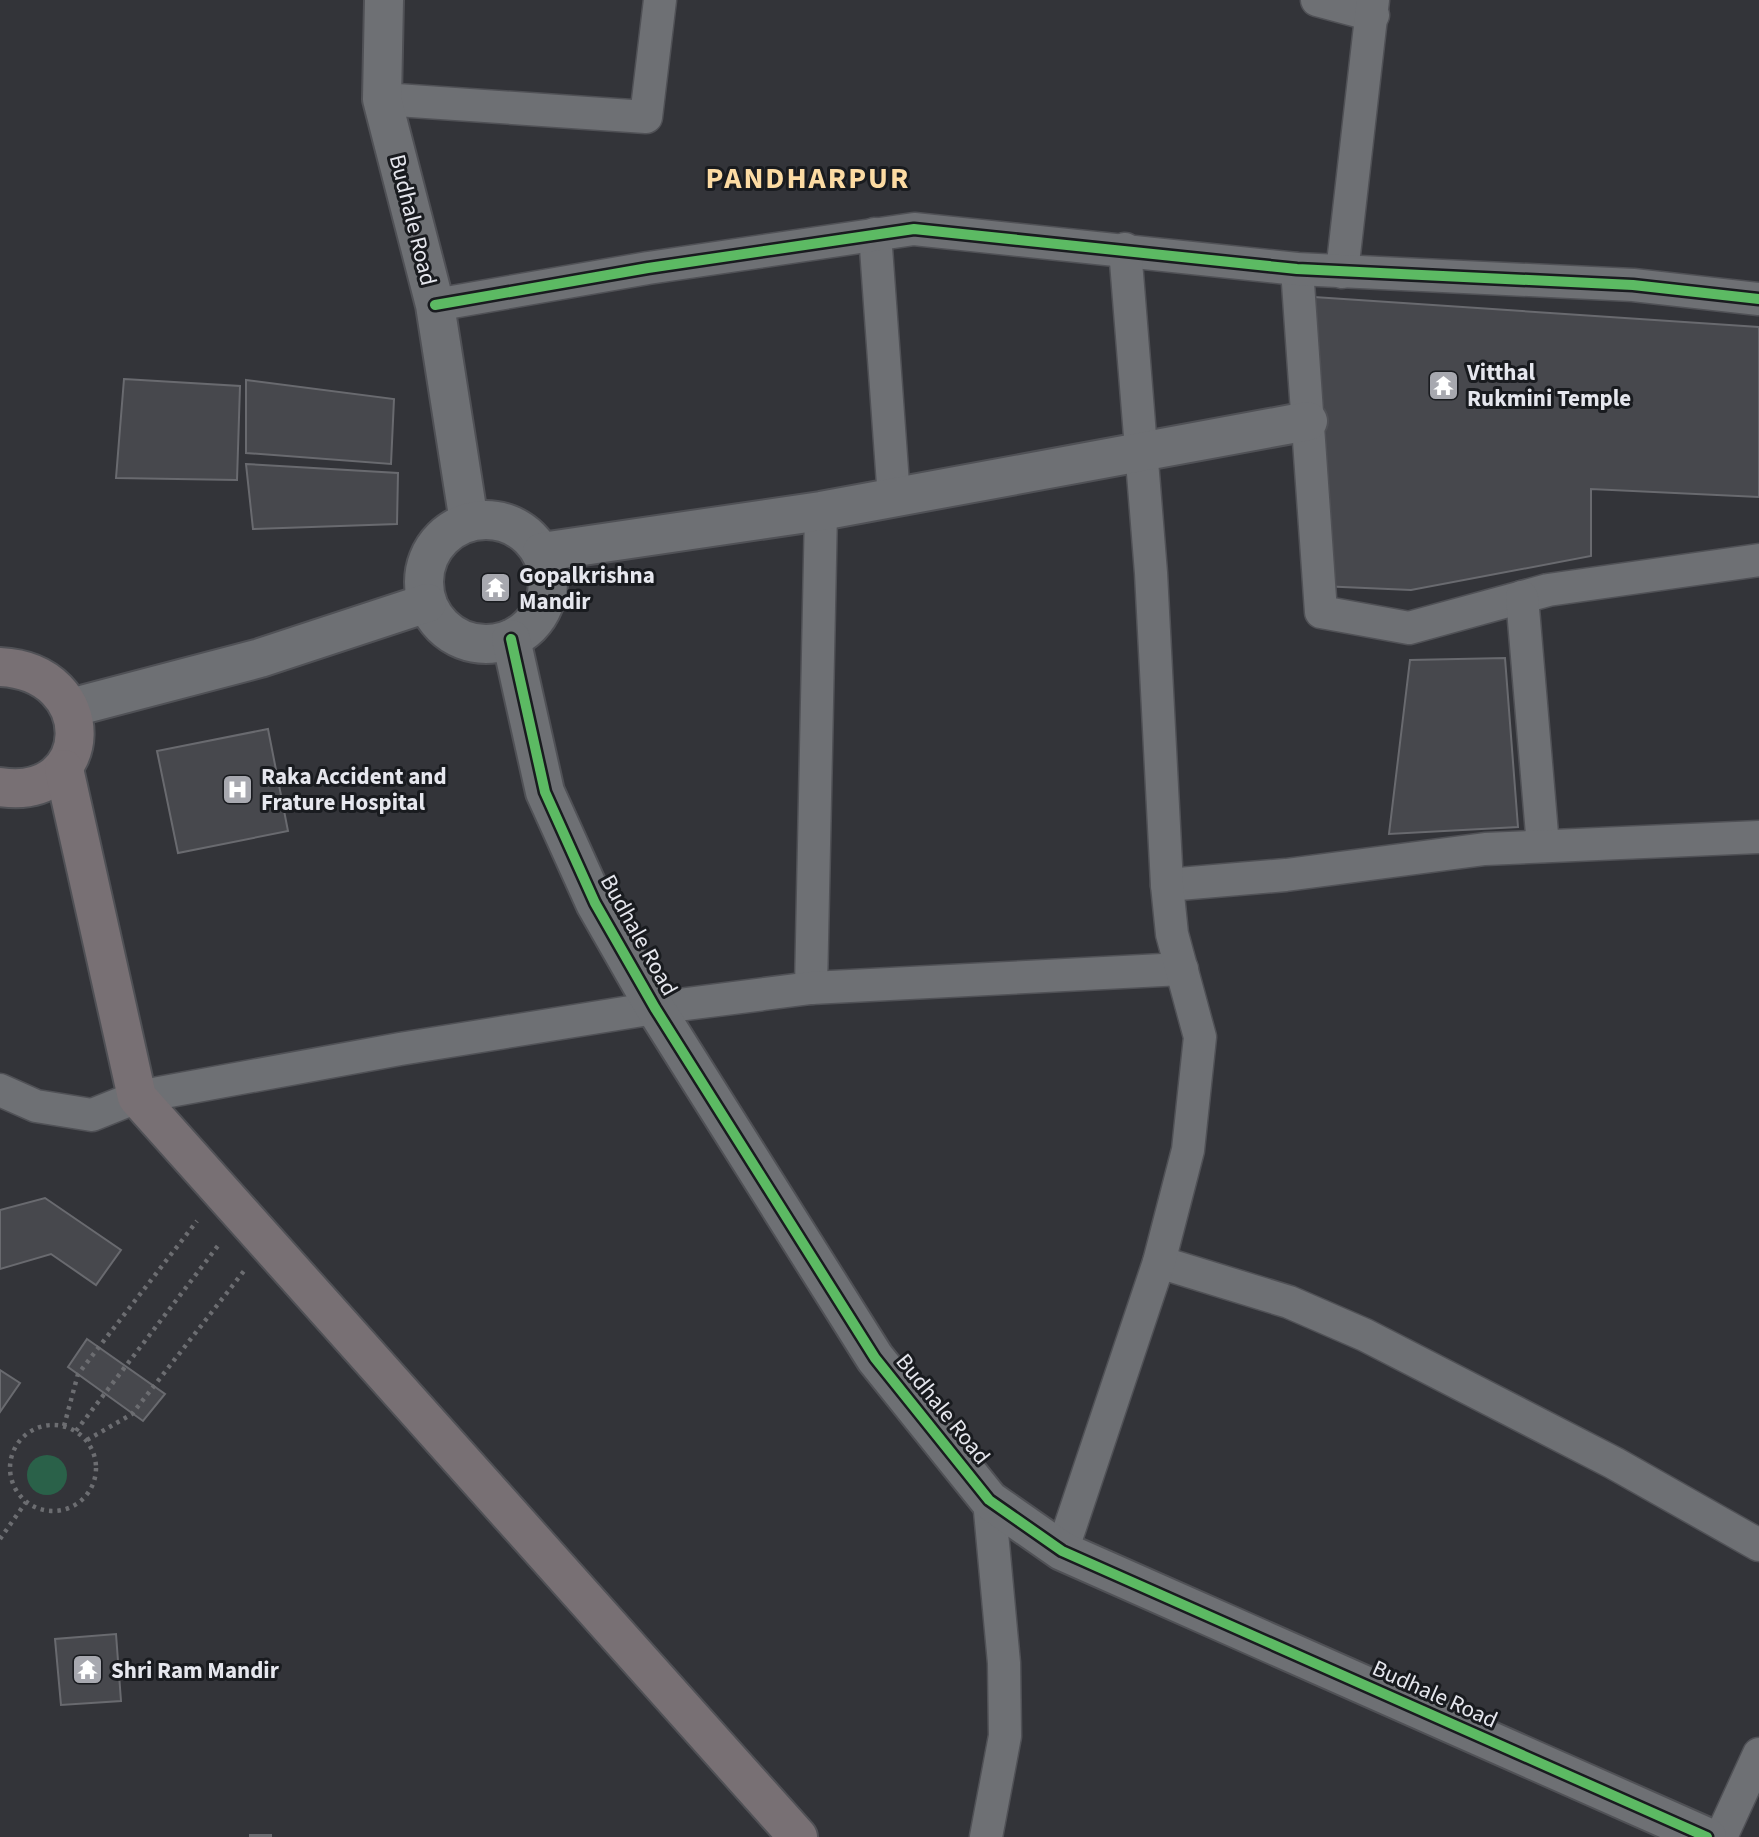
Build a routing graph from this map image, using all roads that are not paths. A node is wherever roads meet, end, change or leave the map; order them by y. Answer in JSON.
{"nodes":[{"id":1,"x":384,"y":0,"type":"edge"},
{"id":2,"x":660,"y":0,"type":"edge"},
{"id":3,"x":1317,"y":0,"type":"edge"},
{"id":4,"x":1373,"y":7,"type":"edge"},
{"id":5,"x":382,"y":99,"type":"junction"},
{"id":6,"x":875,"y":234,"type":"junction"},
{"id":7,"x":1125,"y":249,"type":"junction"},
{"id":8,"x":1297,"y":269,"type":"junction"},
{"id":9,"x":1342,"y":272,"type":"junction"},
{"id":10,"x":1759,"y":299,"type":"edge"},
{"id":11,"x":435,"y":305,"type":"junction"},
{"id":12,"x":1308,"y":421,"type":"junction"},
{"id":13,"x":1141,"y":452,"type":"junction"},
{"id":14,"x":894,"y":498,"type":"junction"},
{"id":15,"x":821,"y":511,"type":"junction"},
{"id":16,"x":469,"y":522,"type":"junction"},
{"id":17,"x":542,"y":552,"type":"junction"},
{"id":18,"x":1759,"y":560,"type":"edge"},
{"id":19,"x":1522,"y":597,"type":"junction"},
{"id":20,"x":427,"y":603,"type":"junction"},
{"id":21,"x":511,"y":639,"type":"junction"},
{"id":22,"x":0,"y":667,"type":"edge"},
{"id":23,"x":70,"y":708,"type":"junction"},
{"id":24,"x":64,"y":769,"type":"junction"},
{"id":25,"x":0,"y":787,"type":"edge"},
{"id":26,"x":1759,"y":837,"type":"edge"},
{"id":27,"x":1543,"y":846,"type":"junction"},
{"id":28,"x":1167,"y":886,"type":"junction"},
{"id":29,"x":1182,"y":969,"type":"junction"},
{"id":30,"x":811,"y":988,"type":"junction"},
{"id":31,"x":654,"y":1008,"type":"junction"},
{"id":32,"x":0,"y":1090,"type":"edge"},
{"id":33,"x":137,"y":1097,"type":"junction"},
{"id":34,"x":1159,"y":1262,"type":"junction"},
{"id":35,"x":989,"y":1500,"type":"junction"},
{"id":36,"x":1759,"y":1545,"type":"edge"},
{"id":37,"x":1062,"y":1551,"type":"junction"},
{"id":38,"x":1759,"y":1754,"type":"edge"},
{"id":39,"x":798,"y":1837,"type":"edge"},
{"id":40,"x":985,"y":1837,"type":"edge"},
{"id":41,"x":1707,"y":1837,"type":"edge"},
{"id":42,"x":1721,"y":1837,"type":"edge"}],
"edges":[{"from":1,"to":5,"type":"street","name":"Budhale Road"},
{"from":2,"to":5,"type":"street"},
{"from":3,"to":4,"type":"street"},
{"from":4,"to":9,"type":"street"},
{"from":5,"to":11,"type":"street","name":"Budhale Road"},
{"from":6,"to":7,"type":"street"},
{"from":6,"to":11,"type":"street"},
{"from":6,"to":14,"type":"street"},
{"from":7,"to":8,"type":"street"},
{"from":7,"to":13,"type":"street"},
{"from":8,"to":9,"type":"street"},
{"from":8,"to":12,"type":"street"},
{"from":9,"to":10,"type":"street"},
{"from":11,"to":16,"type":"street","name":"Budhale Road"},
{"from":12,"to":13,"type":"street"},
{"from":12,"to":19,"type":"street"},
{"from":13,"to":14,"type":"street"},
{"from":13,"to":28,"type":"street"},
{"from":14,"to":15,"type":"street"},
{"from":15,"to":17,"type":"street"},
{"from":15,"to":30,"type":"street"},
{"from":16,"to":17,"type":"street"},
{"from":16,"to":20,"type":"street"},
{"from":17,"to":21,"type":"street"},
{"from":18,"to":19,"type":"street"},
{"from":19,"to":27,"type":"street"},
{"from":20,"to":21,"type":"street"},
{"from":20,"to":23,"type":"street"},
{"from":21,"to":31,"type":"street","name":"Budhale Road"},
{"from":22,"to":23,"type":"highway"},
{"from":23,"to":24,"type":"highway"},
{"from":24,"to":25,"type":"highway"},
{"from":24,"to":33,"type":"highway"},
{"from":26,"to":27,"type":"street"},
{"from":27,"to":28,"type":"street"},
{"from":28,"to":29,"type":"street"},
{"from":29,"to":30,"type":"street"},
{"from":29,"to":34,"type":"street"},
{"from":30,"to":31,"type":"street"},
{"from":31,"to":33,"type":"street"},
{"from":31,"to":35,"type":"street","name":"Budhale Road"},
{"from":32,"to":33,"type":"street"},
{"from":33,"to":39,"type":"highway"},
{"from":34,"to":36,"type":"street"},
{"from":34,"to":37,"type":"street"},
{"from":35,"to":37,"type":"street","name":"Budhale Road"},
{"from":35,"to":40,"type":"street"},
{"from":37,"to":41,"type":"street","name":"Budhale Road"},
{"from":38,"to":42,"type":"street"}]}
